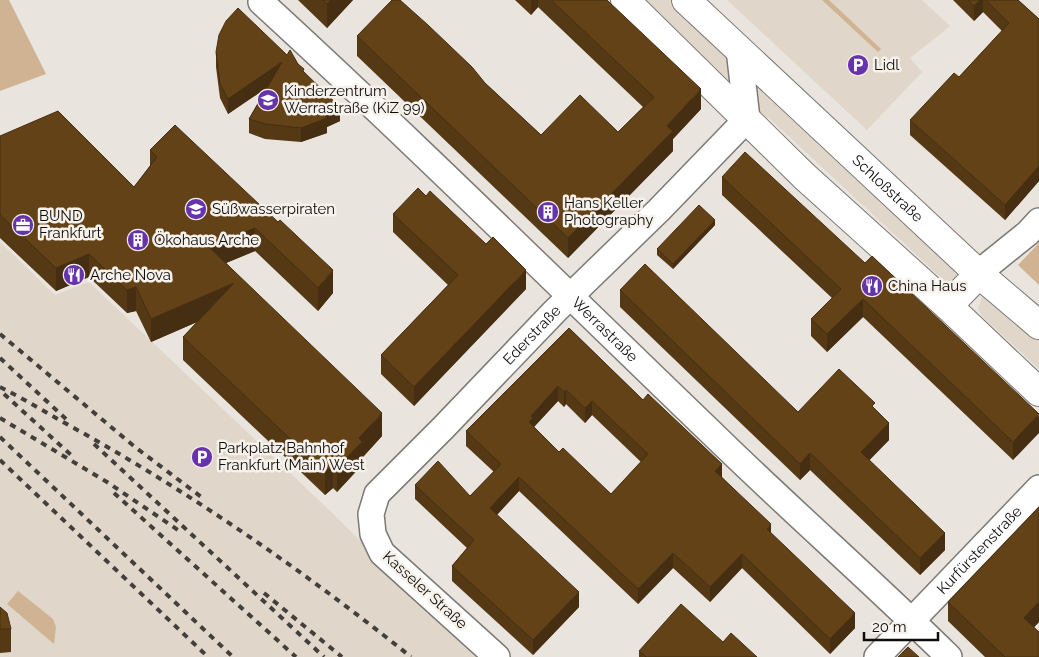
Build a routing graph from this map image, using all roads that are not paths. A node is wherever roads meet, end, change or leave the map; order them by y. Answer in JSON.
{"nodes":[{"id":1,"x":625,"y":0,"type":"edge"},
{"id":2,"x":686,"y":0,"type":"edge"},
{"id":3,"x":261,"y":2,"type":"dead end"},
{"id":4,"x":739,"y":49,"type":"junction"},
{"id":5,"x":747,"y":119,"type":"junction"},
{"id":6,"x":1039,"y":221,"type":"edge"},
{"id":7,"x":979,"y":274,"type":"junction"},
{"id":8,"x":571,"y":296,"type":"junction"},
{"id":9,"x":948,"y":306,"type":"junction"},
{"id":10,"x":1039,"y":325,"type":"edge"},
{"id":11,"x":1039,"y":392,"type":"edge"},
{"id":12,"x":1039,"y":488,"type":"edge"},
{"id":13,"x":371,"y":514,"type":"joint"},
{"id":14,"x":913,"y":621,"type":"junction"},
{"id":15,"x":497,"y":657,"type":"edge"},
{"id":16,"x":877,"y":657,"type":"edge"},
{"id":17,"x":949,"y":657,"type":"edge"}],
"edges":[{"from":1,"to":5,"type":"street"},
{"from":2,"to":4,"type":"street","name":"Schloßstraße"},
{"from":3,"to":8,"type":"street","name":"Werrastraße"},
{"from":4,"to":5,"type":"street"},
{"from":4,"to":7,"type":"street","name":"Schloßstraße"},
{"from":5,"to":8,"type":"street","name":"Ederstraße"},
{"from":5,"to":9,"type":"street"},
{"from":6,"to":7,"type":"street"},
{"from":7,"to":9,"type":"street"},
{"from":7,"to":10,"type":"street","name":"Schloßstraße"},
{"from":8,"to":13,"type":"street","name":"Ederstraße"},
{"from":8,"to":14,"type":"street","name":"Werrastraße"},
{"from":9,"to":11,"type":"street"},
{"from":12,"to":14,"type":"street","name":"Kurfürstenstraße"},
{"from":13,"to":15,"type":"street","name":"Kasseler Straße"},
{"from":14,"to":16,"type":"street","name":"Kurfürstenstraße"},
{"from":14,"to":17,"type":"street","name":"Werrastraße"}]}
